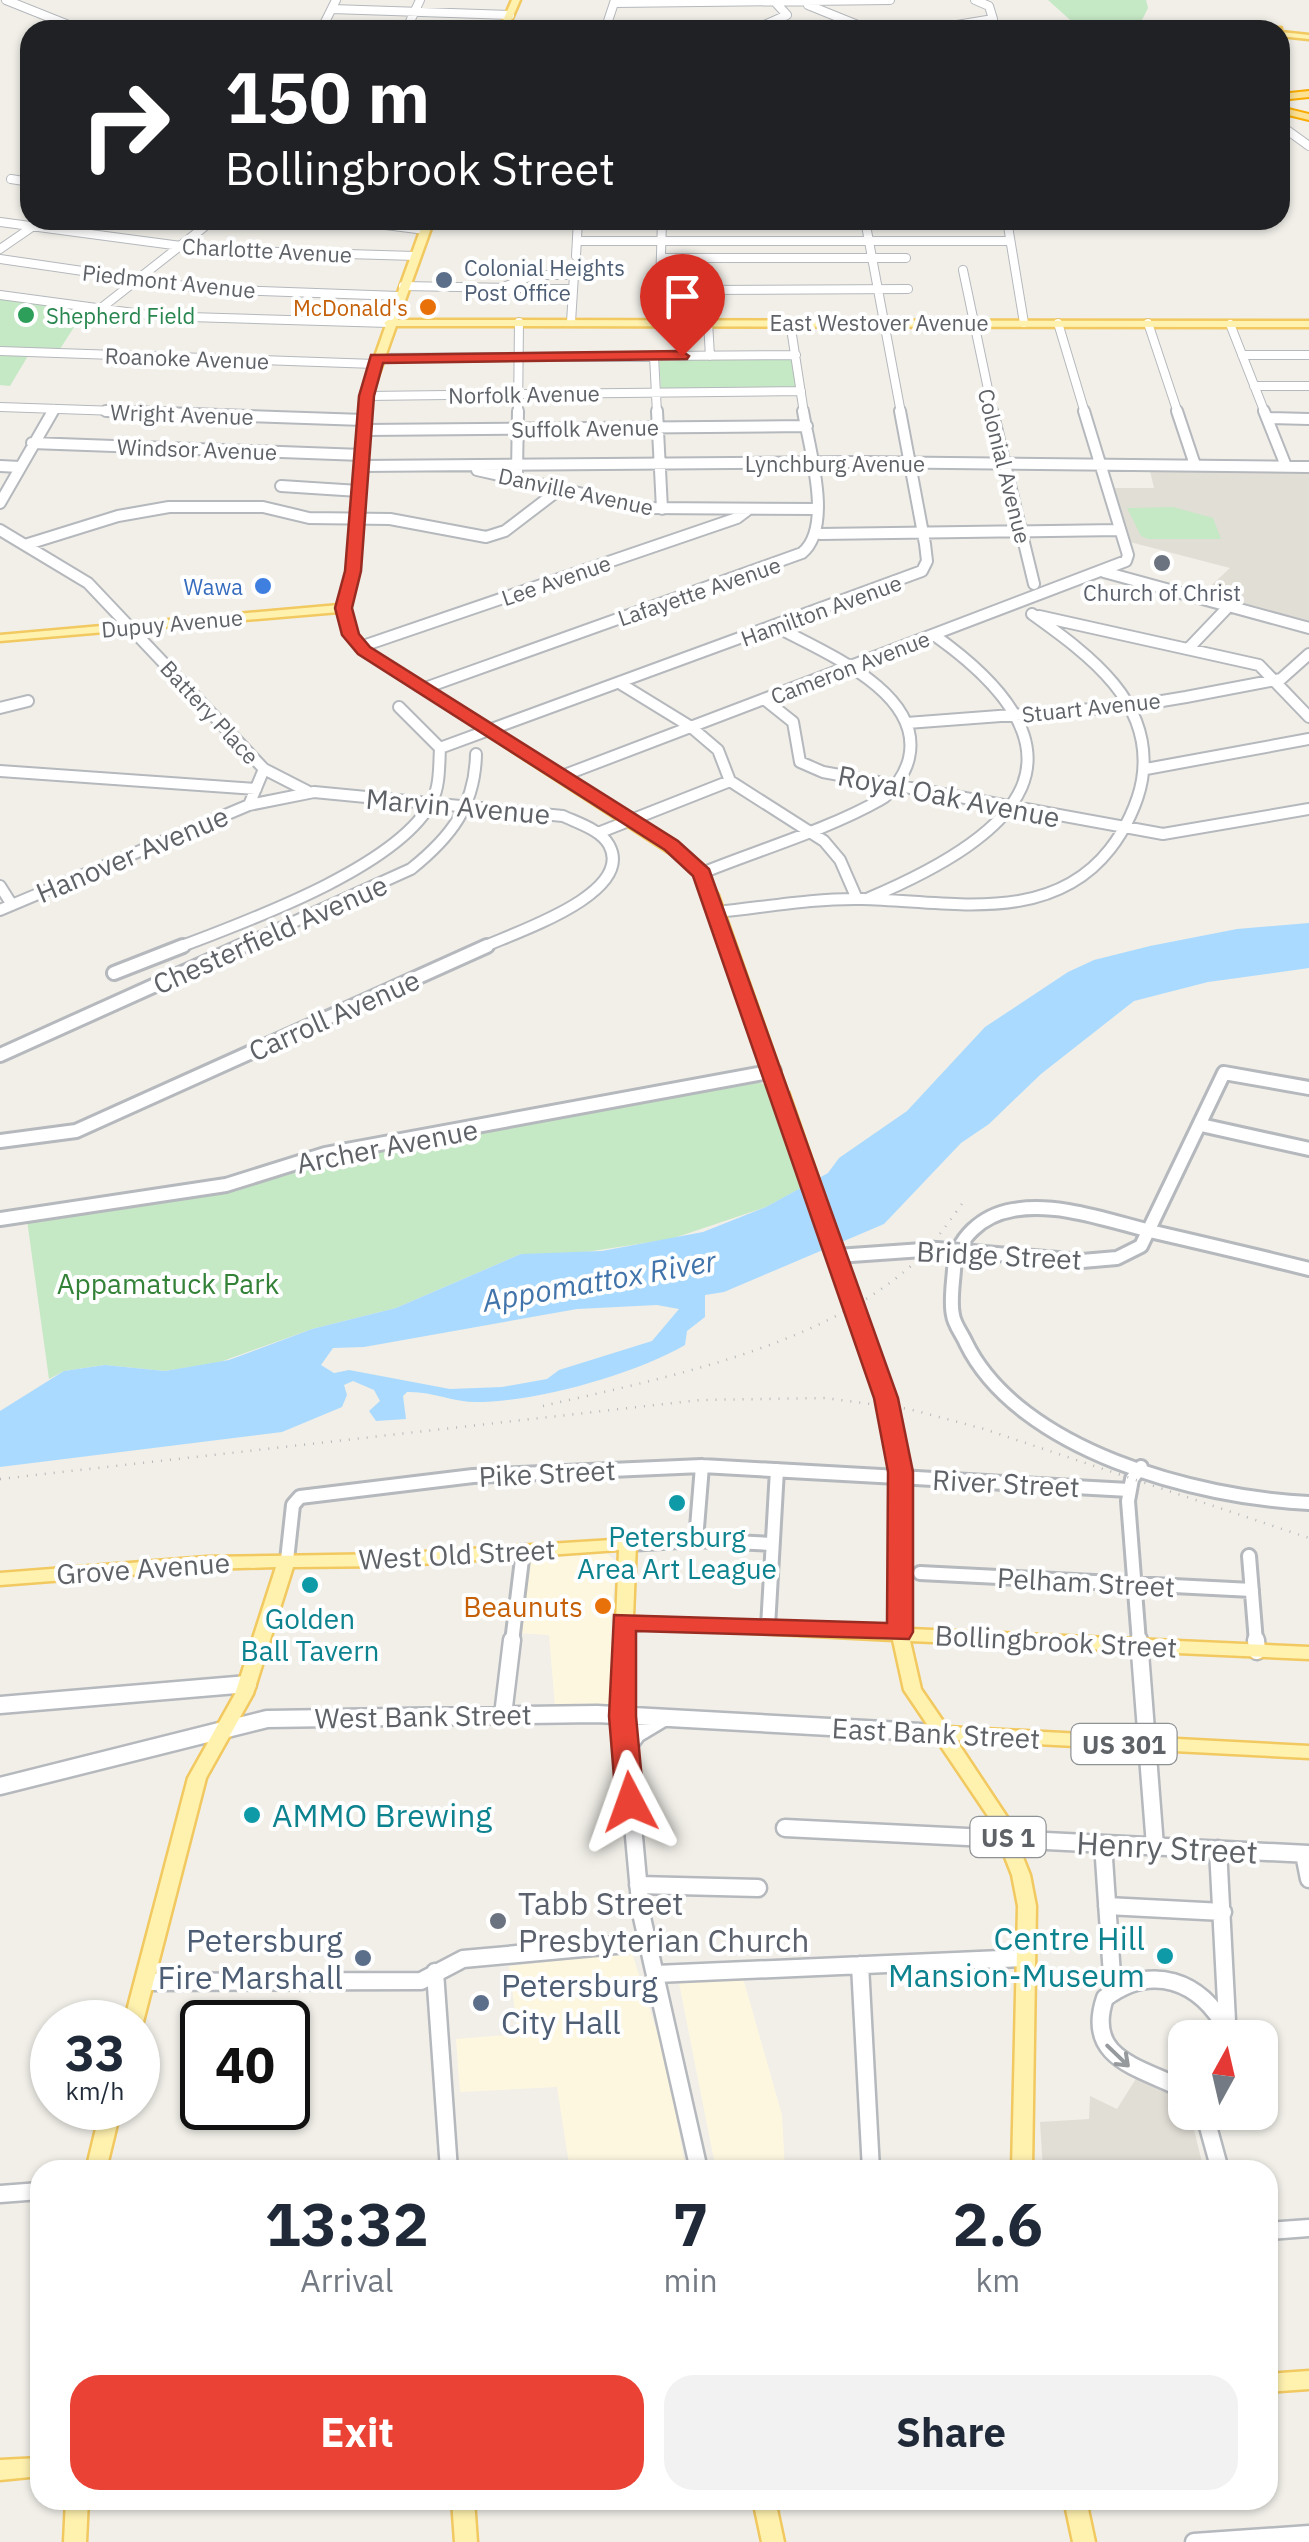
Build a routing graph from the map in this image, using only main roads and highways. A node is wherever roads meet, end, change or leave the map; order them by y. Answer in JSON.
{"nodes":[{"id":1,"x":425,"y":230,"type":"edge"},
{"id":2,"x":389,"y":323,"type":"junction"},
{"id":3,"x":1309,"y":324,"type":"edge"},
{"id":4,"x":344,"y":608,"type":"junction"},
{"id":5,"x":0,"y":638,"type":"edge"},
{"id":6,"x":287,"y":1560,"type":"junction"},
{"id":7,"x":0,"y":1578,"type":"edge"},
{"id":8,"x":624,"y":1622,"type":"joint"},
{"id":9,"x":900,"y":1632,"type":"junction"},
{"id":10,"x":1309,"y":1653,"type":"edge"},
{"id":11,"x":938,"y":1734,"type":"junction"},
{"id":12,"x":1309,"y":1752,"type":"edge"},
{"id":13,"x":139,"y":2000,"type":"edge"},
{"id":14,"x":106,"y":2130,"type":"edge"},
{"id":15,"x":99,"y":2160,"type":"edge"},
{"id":16,"x":1022,"y":2160,"type":"edge"},
{"id":17,"x":1309,"y":2380,"type":"edge"},
{"id":18,"x":1278,"y":2382,"type":"edge"},
{"id":19,"x":30,"y":2468,"type":"edge"},
{"id":20,"x":0,"y":2470,"type":"edge"},
{"id":21,"x":77,"y":2510,"type":"edge"},
{"id":22,"x":464,"y":2510,"type":"edge"},
{"id":23,"x":766,"y":2510,"type":"edge"},
{"id":24,"x":1078,"y":2510,"type":"edge"},
{"id":25,"x":75,"y":2542,"type":"edge"},
{"id":26,"x":466,"y":2542,"type":"edge"},
{"id":27,"x":773,"y":2542,"type":"edge"},
{"id":28,"x":1084,"y":2542,"type":"edge"}],
"edges":[{"from":1,"to":2,"type":"main road"},
{"from":2,"to":3,"type":"main road","name":"East Westover Avenue"},
{"from":2,"to":4,"type":"main road"},
{"from":4,"to":5,"type":"main road","name":"Dupuy Avenue"},
{"from":4,"to":9,"type":"main road","number":"US 1","bridge":true},
{"from":6,"to":7,"type":"main road","name":"Grove Avenue"},
{"from":6,"to":8,"type":"main road","name":"West Old Street"},
{"from":6,"to":13,"type":"main road"},
{"from":8,"to":9,"type":"main road","name":"Bollingbrook Street"},
{"from":9,"to":10,"type":"main road","name":"Bollingbrook Street"},
{"from":9,"to":11,"type":"main road","number":"US 1"},
{"from":11,"to":12,"type":"main road","name":"East Bank Street","number":"US 301"},
{"from":11,"to":16,"type":"main road","number":"US 1"},
{"from":14,"to":15,"type":"main road"},
{"from":17,"to":18,"type":"main road"},
{"from":19,"to":20,"type":"main road"},
{"from":21,"to":25,"type":"main road"},
{"from":22,"to":26,"type":"main road"},
{"from":23,"to":27,"type":"main road"},
{"from":24,"to":28,"type":"main road"}]}
